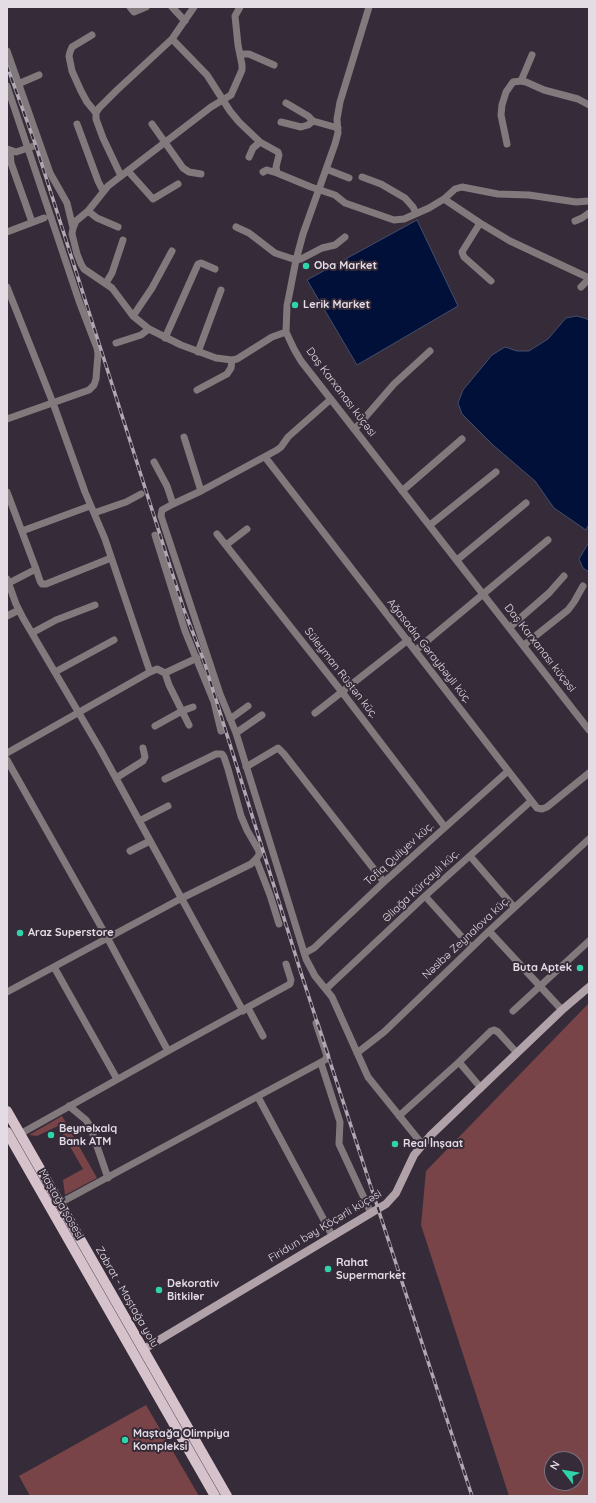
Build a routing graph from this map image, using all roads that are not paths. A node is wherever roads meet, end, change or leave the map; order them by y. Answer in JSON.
{"nodes":[{"id":1,"x":130,"y":7,"type":"edge"},
{"id":2,"x":146,"y":7,"type":"edge"},
{"id":3,"x":172,"y":7,"type":"edge"},
{"id":4,"x":194,"y":7,"type":"edge"},
{"id":5,"x":240,"y":7,"type":"edge"},
{"id":6,"x":369,"y":7,"type":"edge"},
{"id":7,"x":185,"y":21,"type":"junction"},
{"id":8,"x":92,"y":35,"type":"dead end"},
{"id":9,"x":172,"y":39,"type":"junction"},
{"id":10,"x":7,"y":51,"type":"edge"},
{"id":11,"x":240,"y":54,"type":"junction"},
{"id":12,"x":532,"y":55,"type":"dead end"},
{"id":13,"x":274,"y":65,"type":"dead end"},
{"id":14,"x":38,"y":74,"type":"dead end"},
{"id":15,"x":520,"y":81,"type":"junction"},
{"id":16,"x":18,"y":84,"type":"junction"},
{"id":17,"x":7,"y":86,"type":"edge"},
{"id":18,"x":223,"y":100,"type":"junction"},
{"id":19,"x":286,"y":103,"type":"dead end"},
{"id":20,"x":589,"y":105,"type":"edge"},
{"id":21,"x":96,"y":113,"type":"junction"},
{"id":22,"x":313,"y":121,"type":"junction"},
{"id":23,"x":281,"y":122,"type":"dead end"},
{"id":24,"x":77,"y":124,"type":"dead end"},
{"id":25,"x":152,"y":124,"type":"dead end"},
{"id":26,"x":338,"y":128,"type":"junction"},
{"id":27,"x":164,"y":142,"type":"junction"},
{"id":28,"x":260,"y":142,"type":"junction"},
{"id":29,"x":40,"y":144,"type":"junction"},
{"id":30,"x":507,"y":144,"type":"dead end"},
{"id":31,"x":28,"y":149,"type":"junction"},
{"id":32,"x":8,"y":150,"type":"edge"},
{"id":33,"x":249,"y":158,"type":"dead end"},
{"id":34,"x":326,"y":169,"type":"junction"},
{"id":35,"x":128,"y":171,"type":"junction"},
{"id":36,"x":263,"y":172,"type":"dead end"},
{"id":37,"x":276,"y":173,"type":"junction"},
{"id":38,"x":201,"y":174,"type":"dead end"},
{"id":39,"x":121,"y":176,"type":"junction"},
{"id":40,"x":362,"y":177,"type":"dead end"},
{"id":41,"x":349,"y":178,"type":"dead end"},
{"id":42,"x":178,"y":184,"type":"dead end"},
{"id":43,"x":319,"y":190,"type":"junction"},
{"id":44,"x":103,"y":192,"type":"junction"},
{"id":45,"x":444,"y":199,"type":"junction"},
{"id":46,"x":589,"y":202,"type":"edge"},
{"id":47,"x":88,"y":211,"type":"junction"},
{"id":48,"x":416,"y":213,"type":"junction"},
{"id":49,"x":589,"y":213,"type":"edge"},
{"id":50,"x":44,"y":218,"type":"dead end"},
{"id":51,"x":575,"y":221,"type":"dead end"},
{"id":52,"x":32,"y":222,"type":"junction"},
{"id":53,"x":480,"y":223,"type":"junction"},
{"id":54,"x":118,"y":226,"type":"dead end"},
{"id":55,"x":236,"y":227,"type":"dead end"},
{"id":56,"x":72,"y":228,"type":"junction"},
{"id":57,"x":7,"y":232,"type":"edge"},
{"id":58,"x":345,"y":237,"type":"dead end"},
{"id":59,"x":123,"y":240,"type":"dead end"},
{"id":60,"x":172,"y":251,"type":"dead end"},
{"id":61,"x":296,"y":260,"type":"junction"},
{"id":62,"x":215,"y":269,"type":"dead end"},
{"id":63,"x":589,"y":279,"type":"edge"},
{"id":64,"x":491,"y":281,"type":"dead end"},
{"id":65,"x":106,"y":283,"type":"junction"},
{"id":66,"x":7,"y":287,"type":"edge"},
{"id":67,"x":582,"y":287,"type":"dead end"},
{"id":68,"x":221,"y":290,"type":"dead end"},
{"id":69,"x":133,"y":316,"type":"junction"},
{"id":70,"x":149,"y":329,"type":"junction"},
{"id":71,"x":286,"y":332,"type":"junction"},
{"id":72,"x":165,"y":338,"type":"junction"},
{"id":73,"x":116,"y":343,"type":"dead end"},
{"id":74,"x":430,"y":351,"type":"dead end"},
{"id":75,"x":198,"y":352,"type":"junction"},
{"id":76,"x":232,"y":360,"type":"junction"},
{"id":77,"x":197,"y":390,"type":"dead end"},
{"id":78,"x":331,"y":399,"type":"junction"},
{"id":79,"x":53,"y":403,"type":"junction"},
{"id":80,"x":7,"y":419,"type":"edge"},
{"id":81,"x":355,"y":429,"type":"junction"},
{"id":82,"x":184,"y":437,"type":"dead end"},
{"id":83,"x":462,"y":439,"type":"dead end"},
{"id":84,"x":265,"y":457,"type":"junction"},
{"id":85,"x":154,"y":462,"type":"dead end"},
{"id":86,"x":496,"y":472,"type":"dead end"},
{"id":87,"x":201,"y":491,"type":"junction"},
{"id":88,"x":402,"y":491,"type":"junction"},
{"id":89,"x":7,"y":492,"type":"edge"},
{"id":90,"x":141,"y":494,"type":"dead end"},
{"id":91,"x":526,"y":503,"type":"dead end"},
{"id":92,"x":173,"y":504,"type":"junction"},
{"id":93,"x":90,"y":506,"type":"junction"},
{"id":94,"x":10,"y":508,"type":"edge"},
{"id":95,"x":94,"y":513,"type":"junction"},
{"id":96,"x":430,"y":525,"type":"junction"},
{"id":97,"x":247,"y":529,"type":"dead end"},
{"id":98,"x":22,"y":531,"type":"junction"},
{"id":99,"x":217,"y":534,"type":"dead end"},
{"id":100,"x":155,"y":535,"type":"dead end"},
{"id":101,"x":548,"y":540,"type":"dead end"},
{"id":102,"x":226,"y":545,"type":"junction"},
{"id":103,"x":111,"y":558,"type":"junction"},
{"id":104,"x":457,"y":560,"type":"junction"},
{"id":105,"x":36,"y":569,"type":"junction"},
{"id":106,"x":564,"y":576,"type":"dead end"},
{"id":107,"x":8,"y":582,"type":"edge"},
{"id":108,"x":583,"y":586,"type":"dead end"},
{"id":109,"x":484,"y":593,"type":"junction"},
{"id":110,"x":96,"y":605,"type":"dead end"},
{"id":111,"x":19,"y":610,"type":"junction"},
{"id":112,"x":7,"y":616,"type":"edge"},
{"id":113,"x":510,"y":627,"type":"junction"},
{"id":114,"x":32,"y":633,"type":"junction"},
{"id":115,"x":114,"y":640,"type":"dead end"},
{"id":116,"x":408,"y":640,"type":"junction"},
{"id":117,"x":524,"y":645,"type":"junction"},
{"id":118,"x":416,"y":650,"type":"junction"},
{"id":119,"x":197,"y":658,"type":"junction"},
{"id":120,"x":55,"y":672,"type":"junction"},
{"id":121,"x":150,"y":672,"type":"junction"},
{"id":122,"x":165,"y":673,"type":"junction"},
{"id":123,"x":342,"y":692,"type":"junction"},
{"id":124,"x":248,"y":706,"type":"dead end"},
{"id":125,"x":193,"y":707,"type":"dead end"},
{"id":126,"x":182,"y":711,"type":"junction"},
{"id":127,"x":79,"y":713,"type":"junction"},
{"id":128,"x":315,"y":713,"type":"dead end"},
{"id":129,"x":262,"y":715,"type":"dead end"},
{"id":130,"x":230,"y":719,"type":"junction"},
{"id":131,"x":189,"y":725,"type":"dead end"},
{"id":132,"x":155,"y":726,"type":"dead end"},
{"id":133,"x":589,"y":730,"type":"edge"},
{"id":134,"x":221,"y":731,"type":"dead end"},
{"id":135,"x":236,"y":733,"type":"junction"},
{"id":136,"x":143,"y":748,"type":"dead end"},
{"id":137,"x":7,"y":753,"type":"edge"},
{"id":138,"x":7,"y":760,"type":"edge"},
{"id":139,"x":246,"y":767,"type":"junction"},
{"id":140,"x":508,"y":771,"type":"junction"},
{"id":141,"x":589,"y":773,"type":"edge"},
{"id":142,"x":116,"y":778,"type":"junction"},
{"id":143,"x":166,"y":779,"type":"dead end"},
{"id":144,"x":531,"y":801,"type":"junction"},
{"id":145,"x":168,"y":806,"type":"dead end"},
{"id":146,"x":139,"y":821,"type":"junction"},
{"id":147,"x":445,"y":827,"type":"junction"},
{"id":148,"x":589,"y":839,"type":"edge"},
{"id":149,"x":150,"y":841,"type":"junction"},
{"id":150,"x":130,"y":851,"type":"dead end"},
{"id":151,"x":470,"y":856,"type":"junction"},
{"id":152,"x":256,"y":859,"type":"junction"},
{"id":153,"x":384,"y":882,"type":"junction"},
{"id":154,"x":425,"y":896,"type":"junction"},
{"id":155,"x":182,"y":898,"type":"junction"},
{"id":156,"x":514,"y":907,"type":"junction"},
{"id":157,"x":279,"y":924,"type":"dead end"},
{"id":158,"x":489,"y":930,"type":"junction"},
{"id":159,"x":108,"y":939,"type":"junction"},
{"id":160,"x":589,"y":941,"type":"edge"},
{"id":161,"x":471,"y":947,"type":"junction"},
{"id":162,"x":304,"y":953,"type":"junction"},
{"id":163,"x":286,"y":964,"type":"dead end"},
{"id":164,"x":54,"y":967,"type":"junction"},
{"id":165,"x":540,"y":985,"type":"junction"},
{"id":166,"x":589,"y":987,"type":"edge"},
{"id":167,"x":326,"y":989,"type":"junction"},
{"id":168,"x":7,"y":992,"type":"edge"},
{"id":169,"x":245,"y":1009,"type":"junction"},
{"id":170,"x":562,"y":1010,"type":"junction"},
{"id":171,"x":512,"y":1011,"type":"dead end"},
{"id":172,"x":316,"y":1023,"type":"dead end"},
{"id":173,"x":263,"y":1036,"type":"dead end"},
{"id":174,"x":168,"y":1050,"type":"junction"},
{"id":175,"x":357,"y":1053,"type":"junction"},
{"id":176,"x":517,"y":1053,"type":"junction"},
{"id":177,"x":459,"y":1062,"type":"junction"},
{"id":178,"x":321,"y":1063,"type":"junction"},
{"id":179,"x":117,"y":1079,"type":"junction"},
{"id":180,"x":481,"y":1088,"type":"junction"},
{"id":181,"x":258,"y":1097,"type":"junction"},
{"id":182,"x":69,"y":1106,"type":"junction"},
{"id":183,"x":7,"y":1111,"type":"edge"},
{"id":184,"x":399,"y":1116,"type":"junction"},
{"id":185,"x":7,"y":1132,"type":"edge"},
{"id":186,"x":20,"y":1134,"type":"junction"},
{"id":187,"x":422,"y":1144,"type":"junction"},
{"id":188,"x":108,"y":1178,"type":"junction"},
{"id":189,"x":60,"y":1203,"type":"junction"},
{"id":190,"x":371,"y":1213,"type":"junction"},
{"id":191,"x":332,"y":1235,"type":"junction"},
{"id":192,"x":144,"y":1349,"type":"junction"},
{"id":193,"x":134,"y":1354,"type":"junction"},
{"id":194,"x":215,"y":1496,"type":"edge"},
{"id":195,"x":227,"y":1496,"type":"edge"}],
"edges":[{"from":1,"to":2,"type":"street"},
{"from":3,"to":7,"type":"street"},
{"from":4,"to":7,"type":"street"},
{"from":5,"to":11,"type":"street"},
{"from":6,"to":26,"type":"street","name":"Daş Karxanası küçəsi"},
{"from":7,"to":9,"type":"street"},
{"from":8,"to":21,"type":"street"},
{"from":9,"to":18,"type":"street"},
{"from":9,"to":21,"type":"street"},
{"from":10,"to":16,"type":"street"},
{"from":11,"to":13,"type":"street"},
{"from":11,"to":18,"type":"street"},
{"from":12,"to":15,"type":"street"},
{"from":14,"to":16,"type":"street"},
{"from":15,"to":20,"type":"street"},
{"from":15,"to":30,"type":"street"},
{"from":16,"to":29,"type":"street"},
{"from":17,"to":31,"type":"street"},
{"from":18,"to":27,"type":"street"},
{"from":18,"to":28,"type":"street"},
{"from":19,"to":22,"type":"street"},
{"from":21,"to":39,"type":"street"},
{"from":22,"to":23,"type":"street"},
{"from":22,"to":26,"type":"street"},
{"from":24,"to":44,"type":"street"},
{"from":25,"to":27,"type":"street"},
{"from":26,"to":34,"type":"street","name":"Daş Karxanası küçəsi"},
{"from":27,"to":35,"type":"street"},
{"from":27,"to":38,"type":"street"},
{"from":28,"to":33,"type":"street"},
{"from":28,"to":37,"type":"street"},
{"from":29,"to":31,"type":"street"},
{"from":29,"to":56,"type":"street"},
{"from":31,"to":32,"type":"street"},
{"from":31,"to":79,"type":"street"},
{"from":32,"to":52,"type":"street"},
{"from":34,"to":41,"type":"street"},
{"from":34,"to":43,"type":"street","name":"Daş Karxanası küçəsi"},
{"from":35,"to":39,"type":"street"},
{"from":35,"to":42,"type":"street"},
{"from":36,"to":37,"type":"street"},
{"from":37,"to":43,"type":"street"},
{"from":39,"to":44,"type":"street"},
{"from":40,"to":48,"type":"street"},
{"from":43,"to":48,"type":"street"},
{"from":43,"to":61,"type":"street","name":"Daş Karxanası küçəsi"},
{"from":44,"to":47,"type":"street"},
{"from":45,"to":46,"type":"street"},
{"from":45,"to":48,"type":"street"},
{"from":45,"to":53,"type":"street"},
{"from":47,"to":54,"type":"street"},
{"from":47,"to":56,"type":"street"},
{"from":49,"to":51,"type":"street"},
{"from":50,"to":52,"type":"street"},
{"from":52,"to":57,"type":"street"},
{"from":53,"to":63,"type":"street"},
{"from":53,"to":64,"type":"street"},
{"from":55,"to":61,"type":"street"},
{"from":56,"to":65,"type":"street"},
{"from":58,"to":61,"type":"street"},
{"from":59,"to":65,"type":"street"},
{"from":60,"to":69,"type":"street"},
{"from":61,"to":71,"type":"street","name":"Daş Karxanası küçəsi"},
{"from":62,"to":72,"type":"street"},
{"from":63,"to":67,"type":"street"},
{"from":65,"to":69,"type":"street"},
{"from":66,"to":79,"type":"street"},
{"from":68,"to":75,"type":"street"},
{"from":69,"to":70,"type":"street"},
{"from":70,"to":72,"type":"street"},
{"from":70,"to":73,"type":"street"},
{"from":71,"to":76,"type":"street"},
{"from":71,"to":78,"type":"street","name":"Daş Karxanası küçəsi"},
{"from":72,"to":75,"type":"street"},
{"from":74,"to":81,"type":"street"},
{"from":75,"to":76,"type":"street"},
{"from":76,"to":77,"type":"street"},
{"from":78,"to":81,"type":"street","name":"Daş Karxanası küçəsi"},
{"from":78,"to":84,"type":"street"},
{"from":79,"to":80,"type":"street"},
{"from":79,"to":93,"type":"street"},
{"from":81,"to":88,"type":"street","name":"Daş Karxanası küçəsi"},
{"from":82,"to":87,"type":"street"},
{"from":83,"to":88,"type":"street"},
{"from":84,"to":87,"type":"street"},
{"from":84,"to":116,"type":"street","name":"Ağasadıq Gəraybəyli küç."},
{"from":85,"to":92,"type":"street"},
{"from":86,"to":96,"type":"street"},
{"from":87,"to":92,"type":"street"},
{"from":88,"to":96,"type":"street","name":"Daş Karxanası küçəsi"},
{"from":89,"to":94,"type":"street"},
{"from":90,"to":95,"type":"street"},
{"from":91,"to":104,"type":"street"},
{"from":92,"to":130,"type":"street"},
{"from":93,"to":95,"type":"street"},
{"from":93,"to":98,"type":"street"},
{"from":94,"to":98,"type":"street"},
{"from":95,"to":103,"type":"street"},
{"from":96,"to":104,"type":"street","name":"Daş Karxanası küçəsi"},
{"from":97,"to":102,"type":"street"},
{"from":98,"to":105,"type":"street"},
{"from":99,"to":102,"type":"street","name":"Süleyman Rüstən küç."},
{"from":100,"to":119,"type":"street"},
{"from":101,"to":109,"type":"street"},
{"from":102,"to":123,"type":"street","name":"Süleyman Rüstən küç."},
{"from":103,"to":105,"type":"street"},
{"from":103,"to":121,"type":"street"},
{"from":104,"to":109,"type":"street","name":"Daş Karxanası küçəsi"},
{"from":105,"to":107,"type":"street"},
{"from":106,"to":113,"type":"street"},
{"from":107,"to":111,"type":"street"},
{"from":108,"to":117,"type":"street"},
{"from":109,"to":113,"type":"street","name":"Daş Karxanası küçəsi"},
{"from":109,"to":118,"type":"street"},
{"from":110,"to":114,"type":"street"},
{"from":111,"to":112,"type":"street"},
{"from":111,"to":114,"type":"street"},
{"from":113,"to":117,"type":"street","name":"Daş Karxanası küçəsi"},
{"from":114,"to":120,"type":"street"},
{"from":115,"to":120,"type":"street"},
{"from":116,"to":118,"type":"street","name":"Ağasadıq Gəraybəyli küç."},
{"from":116,"to":123,"type":"street"},
{"from":117,"to":133,"type":"street","name":"Daş Karxanası küçəsi"},
{"from":118,"to":140,"type":"street","name":"Ağasadıq Gəraybəyli küç."},
{"from":119,"to":122,"type":"street"},
{"from":119,"to":134,"type":"street"},
{"from":120,"to":127,"type":"street"},
{"from":121,"to":122,"type":"street"},
{"from":121,"to":127,"type":"street"},
{"from":122,"to":126,"type":"street"},
{"from":123,"to":128,"type":"street"},
{"from":123,"to":147,"type":"street","name":"Süleyman Rüstən küç."},
{"from":124,"to":130,"type":"street"},
{"from":125,"to":126,"type":"street"},
{"from":126,"to":131,"type":"street"},
{"from":126,"to":132,"type":"street"},
{"from":127,"to":137,"type":"street"},
{"from":127,"to":142,"type":"street"},
{"from":129,"to":135,"type":"street"},
{"from":130,"to":135,"type":"street"},
{"from":135,"to":139,"type":"street"},
{"from":136,"to":142,"type":"street"},
{"from":138,"to":159,"type":"street"},
{"from":139,"to":153,"type":"street"},
{"from":139,"to":162,"type":"street"},
{"from":140,"to":144,"type":"street","name":"Ağasadıq Gəraybəyli küç."},
{"from":140,"to":147,"type":"street","name":"Tofiq Quliyev küç."},
{"from":141,"to":144,"type":"street"},
{"from":142,"to":146,"type":"street"},
{"from":143,"to":152,"type":"street"},
{"from":144,"to":151,"type":"street","name":"Əliağa Kürçaylı küç."},
{"from":145,"to":146,"type":"street"},
{"from":146,"to":149,"type":"street"},
{"from":147,"to":153,"type":"street","name":"Tofiq Quliyev küç."},
{"from":148,"to":156,"type":"street","name":"Nəsibə Zeynalova küç."},
{"from":149,"to":150,"type":"street"},
{"from":149,"to":155,"type":"street"},
{"from":151,"to":154,"type":"street","name":"Əliağa Kürçaylı küç."},
{"from":151,"to":156,"type":"street"},
{"from":152,"to":155,"type":"street"},
{"from":152,"to":157,"type":"street"},
{"from":153,"to":162,"type":"street","name":"Tofiq Quliyev küç."},
{"from":154,"to":161,"type":"street"},
{"from":154,"to":167,"type":"street","name":"Əliağa Kürçaylı küç."},
{"from":155,"to":159,"type":"street"},
{"from":155,"to":169,"type":"street"},
{"from":156,"to":158,"type":"street","name":"Nəsibə Zeynalova küç."},
{"from":158,"to":161,"type":"street","name":"Nəsibə Zeynalova küç."},
{"from":158,"to":165,"type":"street"},
{"from":159,"to":164,"type":"street"},
{"from":159,"to":174,"type":"street"},
{"from":160,"to":165,"type":"street"},
{"from":161,"to":175,"type":"street","name":"Nəsibə Zeynalova küç."},
{"from":162,"to":167,"type":"street"},
{"from":163,"to":169,"type":"street"},
{"from":164,"to":168,"type":"street"},
{"from":164,"to":179,"type":"street"},
{"from":165,"to":170,"type":"street"},
{"from":165,"to":171,"type":"street"},
{"from":166,"to":170,"type":"street","name":"Firidun bəy Köçərli küçəsi"},
{"from":167,"to":175,"type":"street"},
{"from":169,"to":173,"type":"street"},
{"from":169,"to":174,"type":"street"},
{"from":170,"to":176,"type":"street","name":"Firidun bəy Köçərli küçəsi"},
{"from":172,"to":178,"type":"street"},
{"from":174,"to":179,"type":"street"},
{"from":175,"to":184,"type":"street"},
{"from":176,"to":177,"type":"street"},
{"from":176,"to":180,"type":"street","name":"Firidun bəy Köçərli küçəsi"},
{"from":177,"to":180,"type":"street"},
{"from":177,"to":184,"type":"street"},
{"from":178,"to":181,"type":"street"},
{"from":178,"to":190,"type":"street"},
{"from":179,"to":182,"type":"street"},
{"from":180,"to":187,"type":"street","name":"Firidun bəy Köçərli küçəsi"},
{"from":181,"to":188,"type":"street"},
{"from":181,"to":191,"type":"street"},
{"from":182,"to":186,"type":"street"},
{"from":182,"to":188,"type":"street"},
{"from":183,"to":186,"type":"main road","name":"Zabrat - Maştağa yolu"},
{"from":184,"to":187,"type":"street"},
{"from":185,"to":193,"type":"main road","name":"Maştağa şosesi"},
{"from":186,"to":189,"type":"main road","name":"Zabrat - Maştağa yolu"},
{"from":187,"to":190,"type":"street","name":"Firidun bəy Köçərli küçəsi"},
{"from":188,"to":189,"type":"street"},
{"from":189,"to":192,"type":"main road","name":"Zabrat - Maştağa yolu"},
{"from":190,"to":191,"type":"street","name":"Firidun bəy Köçərli küçəsi"},
{"from":191,"to":192,"type":"street","name":"Firidun bəy Köçərli küçəsi"},
{"from":192,"to":193,"type":"main road"},
{"from":192,"to":195,"type":"main road","name":"Zabrat - Maştağa yolu"},
{"from":193,"to":194,"type":"main road","name":"Maştağa şosesi"}]}
